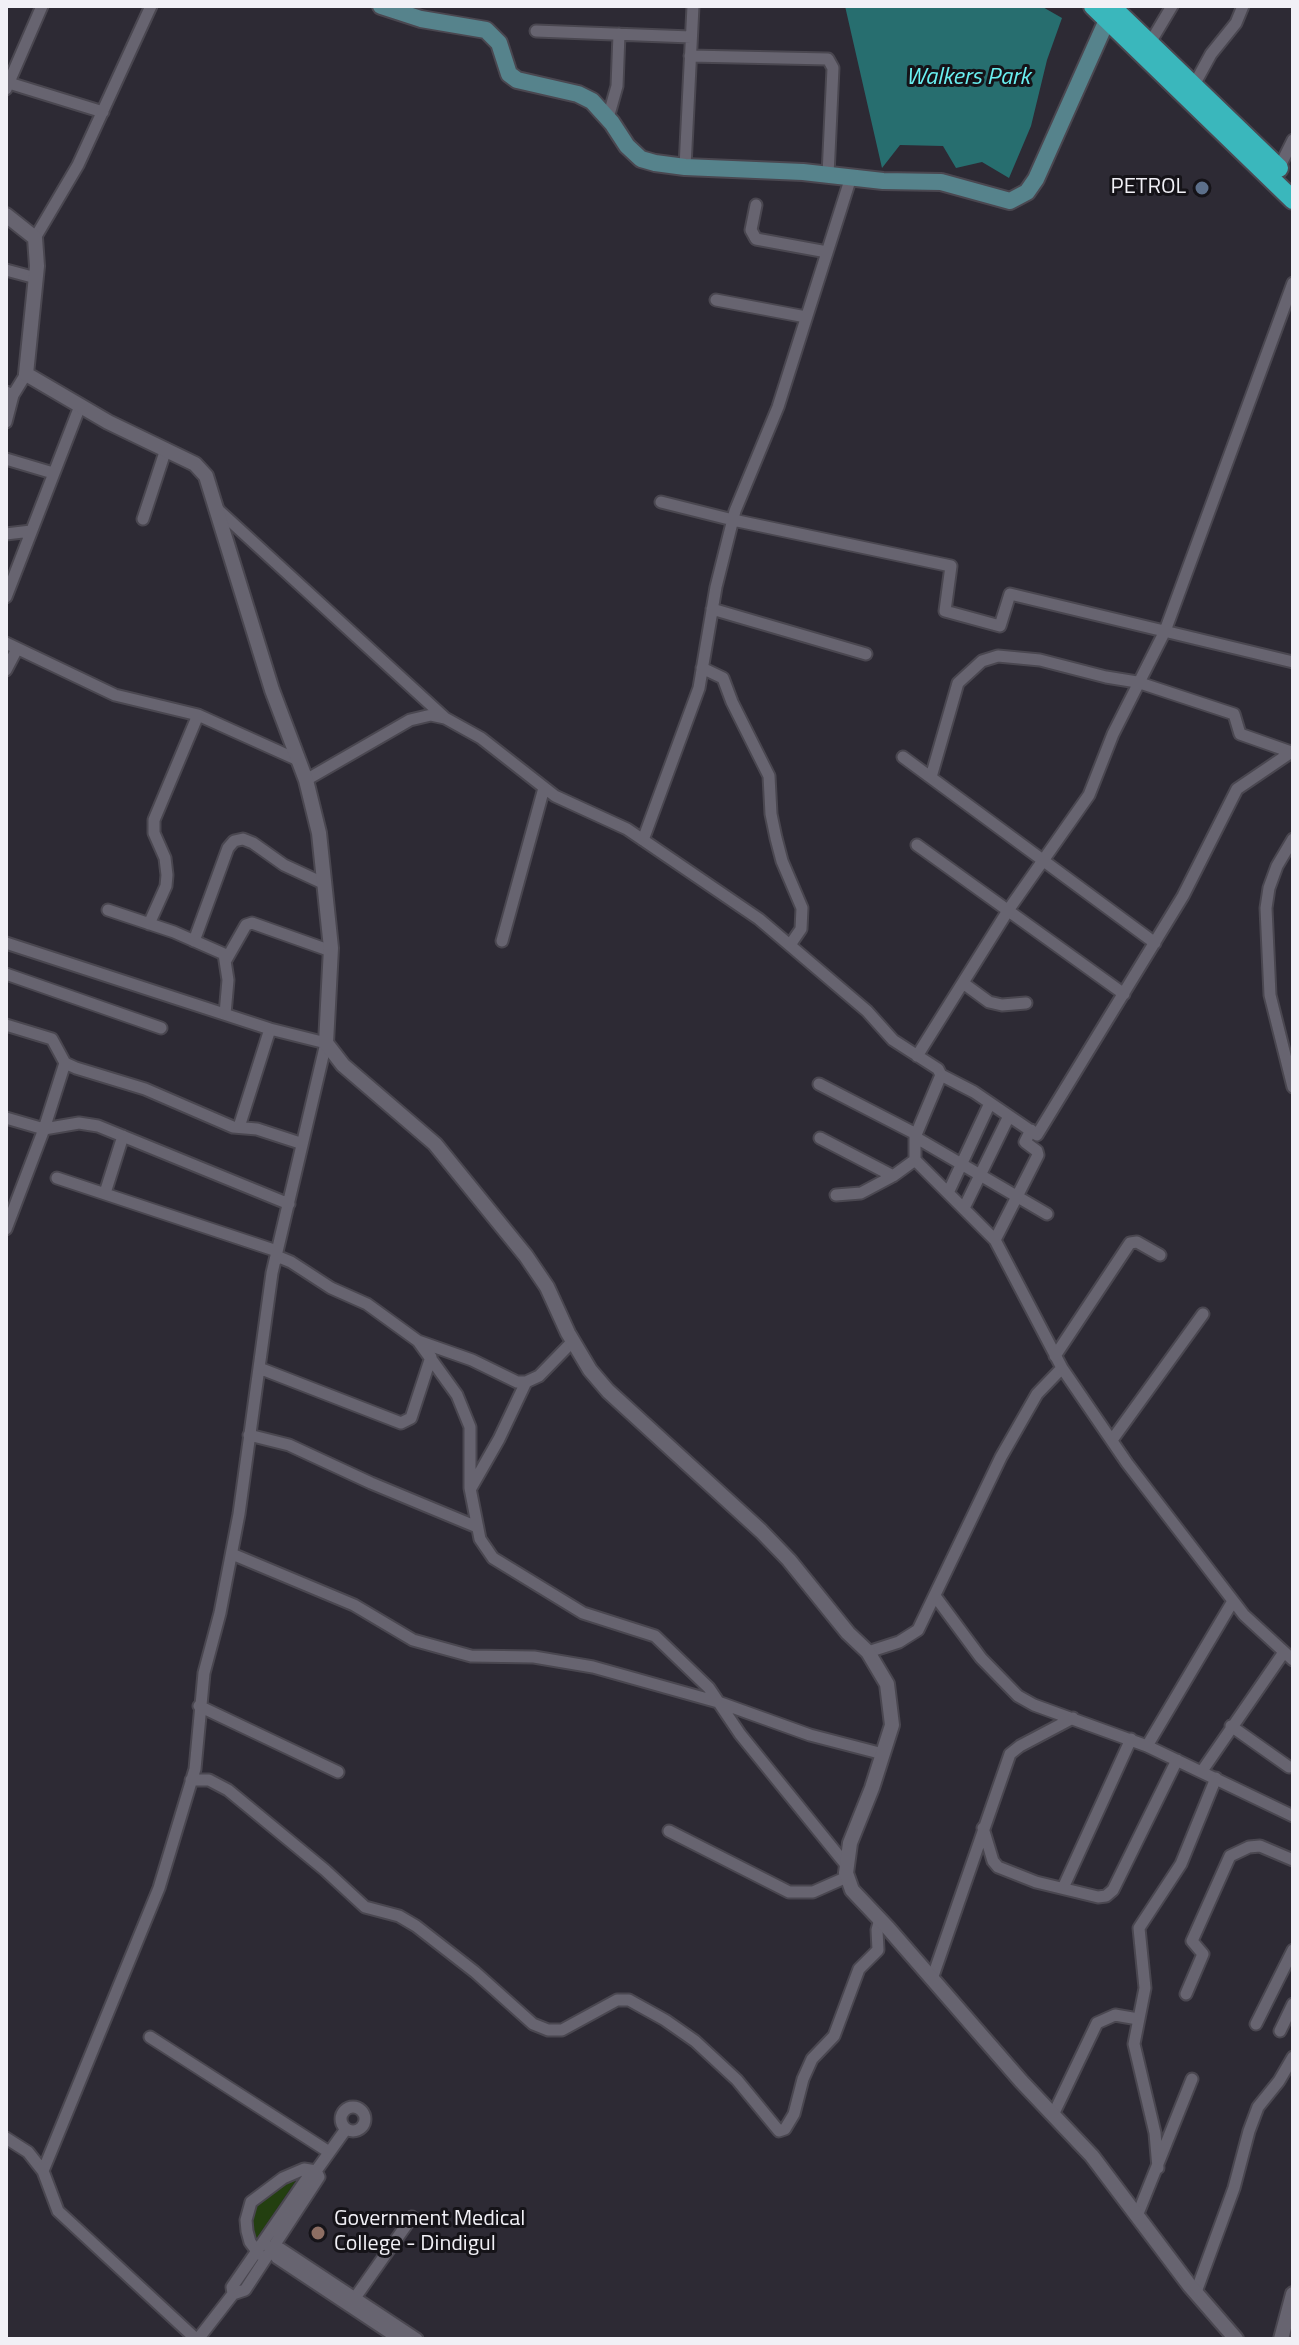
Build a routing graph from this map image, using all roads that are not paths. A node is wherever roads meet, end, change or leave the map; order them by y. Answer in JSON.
{"nodes":[{"id":1,"x":42,"y":6,"type":"edge"},
{"id":2,"x":151,"y":6,"type":"edge"},
{"id":3,"x":381,"y":6,"type":"edge"},
{"id":4,"x":693,"y":6,"type":"edge"},
{"id":5,"x":1093,"y":6,"type":"edge"},
{"id":6,"x":1172,"y":6,"type":"edge"},
{"id":7,"x":1243,"y":6,"type":"edge"},
{"id":8,"x":423,"y":12,"type":"edge"},
{"id":9,"x":1109,"y":13,"type":"edge"},
{"id":10,"x":536,"y":31,"type":"dead end"},
{"id":11,"x":619,"y":34,"type":"junction"},
{"id":12,"x":691,"y":37,"type":"junction"},
{"id":13,"x":1150,"y":43,"type":"junction"},
{"id":14,"x":690,"y":56,"type":"junction"},
{"id":15,"x":1194,"y":85,"type":"junction"},
{"id":16,"x":7,"y":86,"type":"edge"},
{"id":17,"x":103,"y":112,"type":"junction"},
{"id":18,"x":608,"y":118,"type":"junction"},
{"id":19,"x":1293,"y":140,"type":"edge"},
{"id":20,"x":685,"y":167,"type":"junction"},
{"id":21,"x":1279,"y":168,"type":"junction"},
{"id":22,"x":828,"y":175,"type":"junction"},
{"id":23,"x":851,"y":177,"type":"junction"},
{"id":24,"x":1293,"y":183,"type":"edge"},
{"id":25,"x":1293,"y":200,"type":"edge"},
{"id":26,"x":756,"y":205,"type":"dead end"},
{"id":27,"x":6,"y":215,"type":"edge"},
{"id":28,"x":35,"y":238,"type":"junction"},
{"id":29,"x":827,"y":252,"type":"junction"},
{"id":30,"x":6,"y":270,"type":"edge"},
{"id":31,"x":36,"y":278,"type":"junction"},
{"id":32,"x":1293,"y":283,"type":"edge"},
{"id":33,"x":716,"y":300,"type":"dead end"},
{"id":34,"x":806,"y":317,"type":"junction"},
{"id":35,"x":26,"y":374,"type":"junction"},
{"id":36,"x":10,"y":394,"type":"edge"},
{"id":37,"x":80,"y":406,"type":"junction"},
{"id":38,"x":6,"y":422,"type":"edge"},
{"id":39,"x":166,"y":449,"type":"junction"},
{"id":40,"x":6,"y":459,"type":"edge"},
{"id":41,"x":53,"y":473,"type":"junction"},
{"id":42,"x":661,"y":502,"type":"dead end"},
{"id":43,"x":215,"y":506,"type":"junction"},
{"id":44,"x":143,"y":519,"type":"dead end"},
{"id":45,"x":733,"y":520,"type":"junction"},
{"id":46,"x":31,"y":531,"type":"junction"},
{"id":47,"x":6,"y":534,"type":"edge"},
{"id":48,"x":6,"y":597,"type":"edge"},
{"id":49,"x":712,"y":609,"type":"junction"},
{"id":50,"x":1165,"y":631,"type":"junction"},
{"id":51,"x":12,"y":646,"type":"edge"},
{"id":52,"x":866,"y":654,"type":"dead end"},
{"id":53,"x":1293,"y":662,"type":"edge"},
{"id":54,"x":702,"y":668,"type":"junction"},
{"id":55,"x":6,"y":670,"type":"edge"},
{"id":56,"x":1137,"y":682,"type":"junction"},
{"id":57,"x":198,"y":715,"type":"junction"},
{"id":58,"x":445,"y":718,"type":"junction"},
{"id":59,"x":1292,"y":752,"type":"edge"},
{"id":60,"x":903,"y":757,"type":"dead end"},
{"id":61,"x":298,"y":760,"type":"junction"},
{"id":62,"x":931,"y":777,"type":"junction"},
{"id":63,"x":306,"y":780,"type":"junction"},
{"id":64,"x":544,"y":788,"type":"junction"},
{"id":65,"x":1293,"y":839,"type":"edge"},
{"id":66,"x":643,"y":840,"type":"junction"},
{"id":67,"x":917,"y":845,"type":"dead end"},
{"id":68,"x":1044,"y":860,"type":"junction"},
{"id":69,"x":325,"y":884,"type":"junction"},
{"id":70,"x":1009,"y":909,"type":"junction"},
{"id":71,"x":108,"y":910,"type":"dead end"},
{"id":72,"x":149,"y":924,"type":"junction"},
{"id":73,"x":194,"y":941,"type":"junction"},
{"id":74,"x":502,"y":941,"type":"dead end"},
{"id":75,"x":6,"y":943,"type":"edge"},
{"id":76,"x":1155,"y":943,"type":"junction"},
{"id":77,"x":790,"y":945,"type":"junction"},
{"id":78,"x":331,"y":951,"type":"junction"},
{"id":79,"x":226,"y":960,"type":"junction"},
{"id":80,"x":6,"y":974,"type":"edge"},
{"id":81,"x":963,"y":983,"type":"junction"},
{"id":82,"x":1124,"y":994,"type":"junction"},
{"id":83,"x":1026,"y":1003,"type":"dead end"},
{"id":84,"x":225,"y":1014,"type":"junction"},
{"id":85,"x":6,"y":1028,"type":"edge"},
{"id":86,"x":161,"y":1028,"type":"dead end"},
{"id":87,"x":270,"y":1029,"type":"junction"},
{"id":88,"x":326,"y":1043,"type":"junction"},
{"id":89,"x":917,"y":1056,"type":"junction"},
{"id":90,"x":65,"y":1063,"type":"junction"},
{"id":91,"x":941,"y":1075,"type":"junction"},
{"id":92,"x":819,"y":1084,"type":"dead end"},
{"id":93,"x":1293,"y":1087,"type":"edge"},
{"id":94,"x":990,"y":1103,"type":"junction"},
{"id":95,"x":1009,"y":1116,"type":"junction"},
{"id":96,"x":6,"y":1118,"type":"edge"},
{"id":97,"x":239,"y":1127,"type":"junction"},
{"id":98,"x":44,"y":1129,"type":"junction"},
{"id":99,"x":1031,"y":1130,"type":"junction"},
{"id":100,"x":123,"y":1136,"type":"junction"},
{"id":101,"x":916,"y":1136,"type":"junction"},
{"id":102,"x":820,"y":1138,"type":"dead end"},
{"id":103,"x":300,"y":1143,"type":"junction"},
{"id":104,"x":915,"y":1160,"type":"junction"},
{"id":105,"x":962,"y":1165,"type":"junction"},
{"id":106,"x":980,"y":1175,"type":"junction"},
{"id":107,"x":893,"y":1176,"type":"junction"},
{"id":108,"x":57,"y":1178,"type":"dead end"},
{"id":109,"x":6,"y":1192,"type":"edge"},
{"id":110,"x":105,"y":1193,"type":"junction"},
{"id":111,"x":948,"y":1193,"type":"junction"},
{"id":112,"x":836,"y":1195,"type":"dead end"},
{"id":113,"x":1016,"y":1196,"type":"junction"},
{"id":114,"x":18,"y":1197,"type":"junction"},
{"id":115,"x":289,"y":1204,"type":"junction"},
{"id":116,"x":964,"y":1208,"type":"junction"},
{"id":117,"x":1047,"y":1214,"type":"dead end"},
{"id":118,"x":6,"y":1229,"type":"edge"},
{"id":119,"x":995,"y":1240,"type":"junction"},
{"id":120,"x":1160,"y":1255,"type":"dead end"},
{"id":121,"x":276,"y":1256,"type":"junction"},
{"id":122,"x":1203,"y":1314,"type":"dead end"},
{"id":123,"x":418,"y":1341,"type":"junction"},
{"id":124,"x":573,"y":1341,"type":"junction"},
{"id":125,"x":1055,"y":1356,"type":"junction"},
{"id":126,"x":431,"y":1357,"type":"junction"},
{"id":127,"x":259,"y":1368,"type":"junction"},
{"id":128,"x":1062,"y":1368,"type":"junction"},
{"id":129,"x":526,"y":1382,"type":"junction"},
{"id":130,"x":249,"y":1435,"type":"junction"},
{"id":131,"x":1112,"y":1440,"type":"junction"},
{"id":132,"x":470,"y":1488,"type":"junction"},
{"id":133,"x":477,"y":1527,"type":"junction"},
{"id":134,"x":232,"y":1554,"type":"junction"},
{"id":135,"x":935,"y":1596,"type":"junction"},
{"id":136,"x":1233,"y":1601,"type":"junction"},
{"id":137,"x":868,"y":1652,"type":"junction"},
{"id":138,"x":1288,"y":1656,"type":"edge"},
{"id":139,"x":718,"y":1702,"type":"junction"},
{"id":140,"x":199,"y":1706,"type":"junction"},
{"id":141,"x":1073,"y":1718,"type":"junction"},
{"id":142,"x":1231,"y":1726,"type":"junction"},
{"id":143,"x":1131,"y":1739,"type":"junction"},
{"id":144,"x":1147,"y":1746,"type":"junction"},
{"id":145,"x":883,"y":1754,"type":"junction"},
{"id":146,"x":1177,"y":1760,"type":"junction"},
{"id":147,"x":1289,"y":1767,"type":"dead end"},
{"id":148,"x":1202,"y":1771,"type":"junction"},
{"id":149,"x":338,"y":1772,"type":"dead end"},
{"id":150,"x":1216,"y":1778,"type":"junction"},
{"id":151,"x":191,"y":1780,"type":"junction"},
{"id":152,"x":1293,"y":1816,"type":"edge"},
{"id":153,"x":983,"y":1827,"type":"junction"},
{"id":154,"x":669,"y":1831,"type":"dead end"},
{"id":155,"x":1293,"y":1860,"type":"edge"},
{"id":156,"x":847,"y":1872,"type":"junction"},
{"id":157,"x":1063,"y":1888,"type":"junction"},
{"id":158,"x":880,"y":1919,"type":"junction"},
{"id":159,"x":1293,"y":1950,"type":"edge"},
{"id":160,"x":932,"y":1979,"type":"junction"},
{"id":161,"x":1186,"y":1994,"type":"dead end"},
{"id":162,"x":1293,"y":2004,"type":"edge"},
{"id":163,"x":1138,"y":2019,"type":"junction"},
{"id":164,"x":1256,"y":2024,"type":"dead end"},
{"id":165,"x":1280,"y":2031,"type":"dead end"},
{"id":166,"x":150,"y":2037,"type":"dead end"},
{"id":167,"x":1293,"y":2057,"type":"edge"},
{"id":168,"x":1192,"y":2079,"type":"dead end"},
{"id":169,"x":1053,"y":2115,"type":"junction"},
{"id":170,"x":346,"y":2129,"type":"dead end"},
{"id":171,"x":6,"y":2138,"type":"edge"},
{"id":172,"x":329,"y":2152,"type":"junction"},
{"id":173,"x":1158,"y":2168,"type":"junction"},
{"id":174,"x":43,"y":2171,"type":"junction"},
{"id":175,"x":316,"y":2171,"type":"junction"},
{"id":176,"x":1137,"y":2216,"type":"junction"},
{"id":177,"x":412,"y":2217,"type":"dead end"},
{"id":178,"x":264,"y":2251,"type":"junction"},
{"id":179,"x":1196,"y":2292,"type":"junction"},
{"id":180,"x":1293,"y":2294,"type":"edge"},
{"id":181,"x":353,"y":2302,"type":"junction"},
{"id":182,"x":197,"y":2339,"type":"edge"},
{"id":183,"x":399,"y":2339,"type":"edge"},
{"id":184,"x":417,"y":2339,"type":"edge"},
{"id":185,"x":1236,"y":2339,"type":"edge"},
{"id":186,"x":1281,"y":2339,"type":"edge"}],
"edges":[{"from":1,"to":16,"type":"street"},
{"from":2,"to":17,"type":"street"},
{"from":3,"to":8,"type":"main road"},
{"from":4,"to":12,"type":"street"},
{"from":5,"to":9,"type":"highway"},
{"from":6,"to":13,"type":"street"},
{"from":7,"to":15,"type":"street"},
{"from":8,"to":18,"type":"main road"},
{"from":9,"to":13,"type":"highway"},
{"from":9,"to":23,"type":"main road"},
{"from":9,"to":25,"type":"highway"},
{"from":10,"to":11,"type":"street"},
{"from":11,"to":12,"type":"street"},
{"from":11,"to":18,"type":"street"},
{"from":12,"to":14,"type":"street"},
{"from":13,"to":15,"type":"highway"},
{"from":14,"to":20,"type":"street"},
{"from":14,"to":22,"type":"street"},
{"from":15,"to":21,"type":"highway"},
{"from":16,"to":17,"type":"street"},
{"from":17,"to":28,"type":"street"},
{"from":18,"to":20,"type":"main road"},
{"from":19,"to":21,"type":"street"},
{"from":20,"to":22,"type":"main road"},
{"from":21,"to":24,"type":"highway"},
{"from":22,"to":23,"type":"main road"},
{"from":23,"to":29,"type":"street"},
{"from":26,"to":29,"type":"street"},
{"from":27,"to":28,"type":"street"},
{"from":28,"to":31,"type":"street"},
{"from":29,"to":34,"type":"street"},
{"from":30,"to":31,"type":"street"},
{"from":31,"to":35,"type":"street"},
{"from":32,"to":50,"type":"street"},
{"from":33,"to":34,"type":"street"},
{"from":34,"to":45,"type":"street"},
{"from":35,"to":36,"type":"street"},
{"from":35,"to":37,"type":"street"},
{"from":36,"to":38,"type":"street"},
{"from":37,"to":39,"type":"street"},
{"from":37,"to":41,"type":"street"},
{"from":39,"to":43,"type":"street"},
{"from":39,"to":44,"type":"street"},
{"from":40,"to":41,"type":"street"},
{"from":41,"to":46,"type":"street"},
{"from":42,"to":45,"type":"street"},
{"from":43,"to":58,"type":"street"},
{"from":43,"to":61,"type":"street"},
{"from":45,"to":49,"type":"street"},
{"from":45,"to":50,"type":"street"},
{"from":46,"to":47,"type":"street"},
{"from":46,"to":48,"type":"street"},
{"from":49,"to":52,"type":"street"},
{"from":49,"to":54,"type":"street"},
{"from":50,"to":53,"type":"street"},
{"from":50,"to":56,"type":"street"},
{"from":51,"to":55,"type":"street"},
{"from":51,"to":57,"type":"street"},
{"from":54,"to":66,"type":"street"},
{"from":54,"to":77,"type":"street"},
{"from":56,"to":59,"type":"street"},
{"from":56,"to":62,"type":"street"},
{"from":56,"to":68,"type":"street"},
{"from":57,"to":61,"type":"street"},
{"from":57,"to":72,"type":"street"},
{"from":58,"to":63,"type":"street"},
{"from":58,"to":64,"type":"street"},
{"from":59,"to":76,"type":"street"},
{"from":60,"to":62,"type":"street"},
{"from":61,"to":63,"type":"street"},
{"from":62,"to":68,"type":"street"},
{"from":63,"to":69,"type":"street"},
{"from":64,"to":66,"type":"street"},
{"from":64,"to":74,"type":"street"},
{"from":65,"to":93,"type":"street"},
{"from":66,"to":77,"type":"street"},
{"from":67,"to":70,"type":"street"},
{"from":68,"to":70,"type":"street"},
{"from":68,"to":76,"type":"street"},
{"from":69,"to":73,"type":"street"},
{"from":69,"to":78,"type":"street"},
{"from":70,"to":81,"type":"street"},
{"from":70,"to":82,"type":"street"},
{"from":71,"to":72,"type":"street"},
{"from":72,"to":73,"type":"street"},
{"from":73,"to":79,"type":"street"},
{"from":75,"to":84,"type":"street"},
{"from":76,"to":82,"type":"street"},
{"from":77,"to":89,"type":"street"},
{"from":78,"to":79,"type":"street"},
{"from":78,"to":88,"type":"street"},
{"from":79,"to":84,"type":"street"},
{"from":80,"to":86,"type":"street"},
{"from":81,"to":83,"type":"street"},
{"from":81,"to":89,"type":"street"},
{"from":82,"to":99,"type":"street"},
{"from":84,"to":87,"type":"street"},
{"from":85,"to":90,"type":"street"},
{"from":87,"to":88,"type":"street"},
{"from":87,"to":97,"type":"street"},
{"from":88,"to":103,"type":"street"},
{"from":88,"to":124,"type":"street"},
{"from":89,"to":91,"type":"street"},
{"from":90,"to":97,"type":"street"},
{"from":90,"to":98,"type":"street"},
{"from":91,"to":94,"type":"street"},
{"from":91,"to":101,"type":"street"},
{"from":92,"to":101,"type":"street"},
{"from":94,"to":95,"type":"street"},
{"from":94,"to":105,"type":"street"},
{"from":95,"to":99,"type":"street"},
{"from":95,"to":106,"type":"street"},
{"from":96,"to":98,"type":"street"},
{"from":97,"to":103,"type":"street"},
{"from":98,"to":100,"type":"street"},
{"from":98,"to":114,"type":"street"},
{"from":99,"to":113,"type":"street"},
{"from":100,"to":110,"type":"street"},
{"from":100,"to":115,"type":"street"},
{"from":101,"to":104,"type":"street"},
{"from":101,"to":105,"type":"street"},
{"from":102,"to":107,"type":"street"},
{"from":103,"to":115,"type":"street"},
{"from":104,"to":107,"type":"street"},
{"from":104,"to":111,"type":"street"},
{"from":105,"to":106,"type":"street"},
{"from":105,"to":111,"type":"street"},
{"from":106,"to":113,"type":"street"},
{"from":106,"to":116,"type":"street"},
{"from":107,"to":112,"type":"street"},
{"from":108,"to":110,"type":"street"},
{"from":109,"to":114,"type":"street"},
{"from":110,"to":121,"type":"street"},
{"from":111,"to":116,"type":"street"},
{"from":113,"to":117,"type":"street"},
{"from":113,"to":119,"type":"street"},
{"from":114,"to":118,"type":"street"},
{"from":115,"to":121,"type":"street"},
{"from":116,"to":119,"type":"street"},
{"from":119,"to":125,"type":"street"},
{"from":120,"to":125,"type":"street"},
{"from":121,"to":123,"type":"street"},
{"from":121,"to":127,"type":"street"},
{"from":122,"to":131,"type":"street"},
{"from":123,"to":126,"type":"street"},
{"from":123,"to":129,"type":"street"},
{"from":124,"to":129,"type":"street"},
{"from":124,"to":137,"type":"street"},
{"from":125,"to":128,"type":"street"},
{"from":126,"to":127,"type":"street"},
{"from":126,"to":132,"type":"street"},
{"from":127,"to":130,"type":"street"},
{"from":128,"to":131,"type":"street"},
{"from":128,"to":135,"type":"street"},
{"from":129,"to":132,"type":"street"},
{"from":130,"to":133,"type":"street"},
{"from":130,"to":134,"type":"street"},
{"from":131,"to":136,"type":"street"},
{"from":132,"to":133,"type":"street"},
{"from":133,"to":139,"type":"street"},
{"from":134,"to":139,"type":"street"},
{"from":134,"to":140,"type":"street"},
{"from":135,"to":137,"type":"street"},
{"from":135,"to":141,"type":"street"},
{"from":136,"to":138,"type":"street"},
{"from":136,"to":144,"type":"street"},
{"from":137,"to":145,"type":"street"},
{"from":138,"to":142,"type":"street"},
{"from":139,"to":145,"type":"street"},
{"from":139,"to":156,"type":"street"},
{"from":140,"to":149,"type":"street"},
{"from":140,"to":151,"type":"street"},
{"from":141,"to":143,"type":"street"},
{"from":141,"to":153,"type":"street"},
{"from":142,"to":147,"type":"street"},
{"from":142,"to":148,"type":"street"},
{"from":143,"to":144,"type":"street"},
{"from":143,"to":157,"type":"street"},
{"from":144,"to":146,"type":"street"},
{"from":145,"to":156,"type":"street"},
{"from":146,"to":148,"type":"street"},
{"from":146,"to":157,"type":"street"},
{"from":148,"to":150,"type":"street"},
{"from":150,"to":152,"type":"street"},
{"from":150,"to":163,"type":"street"},
{"from":151,"to":158,"type":"street"},
{"from":151,"to":174,"type":"street"},
{"from":153,"to":157,"type":"street"},
{"from":153,"to":160,"type":"street"},
{"from":154,"to":156,"type":"street"},
{"from":155,"to":161,"type":"street"},
{"from":156,"to":158,"type":"street"},
{"from":158,"to":160,"type":"street"},
{"from":159,"to":164,"type":"street"},
{"from":160,"to":169,"type":"street"},
{"from":162,"to":165,"type":"street"},
{"from":163,"to":169,"type":"street"},
{"from":163,"to":173,"type":"street"},
{"from":166,"to":172,"type":"street"},
{"from":167,"to":179,"type":"street"},
{"from":168,"to":173,"type":"street"},
{"from":169,"to":176,"type":"street"},
{"from":170,"to":172,"type":"street"},
{"from":171,"to":174,"type":"street"},
{"from":172,"to":175,"type":"street"},
{"from":173,"to":176,"type":"street"},
{"from":174,"to":182,"type":"street"},
{"from":175,"to":178,"type":"street"},
{"from":175,"to":178,"type":"street"},
{"from":176,"to":179,"type":"street"},
{"from":177,"to":181,"type":"street"},
{"from":178,"to":181,"type":"street"},
{"from":178,"to":182,"type":"street"},
{"from":179,"to":185,"type":"street"},
{"from":180,"to":186,"type":"street"},
{"from":181,"to":183,"type":"street"},
{"from":181,"to":184,"type":"street"}]}
